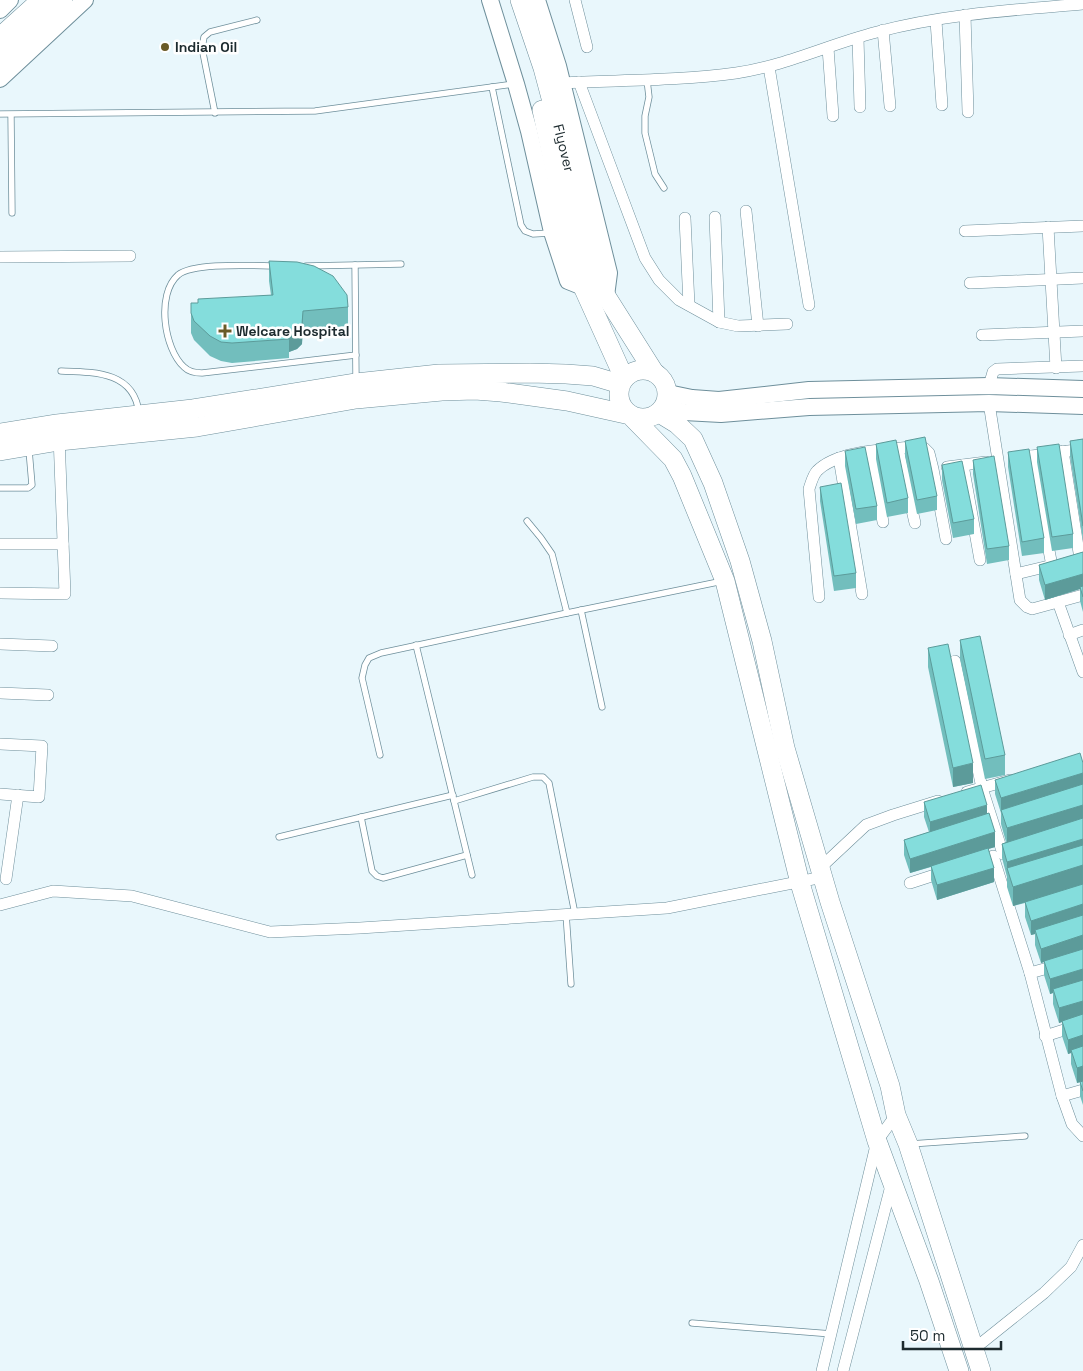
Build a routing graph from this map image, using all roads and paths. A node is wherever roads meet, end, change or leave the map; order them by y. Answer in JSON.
{"nodes":[{"id":1,"x":10,"y":0,"type":"edge"},
{"id":2,"x":41,"y":0,"type":"edge"},
{"id":3,"x":63,"y":0,"type":"edge"},
{"id":4,"x":85,"y":0,"type":"edge"},
{"id":5,"x":490,"y":0,"type":"edge"},
{"id":6,"x":509,"y":0,"type":"edge"},
{"id":7,"x":520,"y":0,"type":"edge"},
{"id":8,"x":537,"y":0,"type":"edge"},
{"id":9,"x":575,"y":0,"type":"edge"},
{"id":10,"x":1083,"y":4,"type":"edge"},
{"id":11,"x":0,"y":10,"type":"edge"},
{"id":12,"x":965,"y":15,"type":"junction"},
{"id":13,"x":257,"y":20,"type":"dead end"},
{"id":14,"x":936,"y":21,"type":"junction"},
{"id":15,"x":883,"y":30,"type":"junction"},
{"id":16,"x":0,"y":37,"type":"edge"},
{"id":17,"x":858,"y":38,"type":"junction"},
{"id":18,"x":586,"y":47,"type":"dead end"},
{"id":19,"x":828,"y":48,"type":"junction"},
{"id":20,"x":0,"y":58,"type":"edge"},
{"id":21,"x":769,"y":67,"type":"junction"},
{"id":22,"x":0,"y":79,"type":"edge"},
{"id":23,"x":647,"y":79,"type":"junction"},
{"id":24,"x":579,"y":82,"type":"junction"},
{"id":25,"x":562,"y":83,"type":"junction"},
{"id":26,"x":516,"y":84,"type":"junction"},
{"id":27,"x":492,"y":87,"type":"junction"},
{"id":28,"x":942,"y":105,"type":"dead end"},
{"id":29,"x":890,"y":106,"type":"dead end"},
{"id":30,"x":860,"y":107,"type":"dead end"},
{"id":31,"x":968,"y":112,"type":"dead end"},
{"id":32,"x":216,"y":113,"type":"junction"},
{"id":33,"x":0,"y":114,"type":"edge"},
{"id":34,"x":11,"y":115,"type":"junction"},
{"id":35,"x":833,"y":116,"type":"dead end"},
{"id":36,"x":664,"y":188,"type":"dead end"},
{"id":37,"x":746,"y":211,"type":"dead end"},
{"id":38,"x":12,"y":213,"type":"dead end"},
{"id":39,"x":715,"y":217,"type":"dead end"},
{"id":40,"x":685,"y":218,"type":"dead end"},
{"id":41,"x":1083,"y":226,"type":"edge"},
{"id":42,"x":1048,"y":227,"type":"junction"},
{"id":43,"x":965,"y":231,"type":"dead end"},
{"id":44,"x":552,"y":232,"type":"junction"},
{"id":45,"x":130,"y":256,"type":"dead end"},
{"id":46,"x":0,"y":257,"type":"edge"},
{"id":47,"x":582,"y":260,"type":"junction"},
{"id":48,"x":401,"y":264,"type":"dead end"},
{"id":49,"x":355,"y":265,"type":"junction"},
{"id":50,"x":280,"y":266,"type":"edge"},
{"id":51,"x":298,"y":266,"type":"edge"},
{"id":52,"x":1083,"y":278,"type":"edge"},
{"id":53,"x":1051,"y":280,"type":"junction"},
{"id":54,"x":970,"y":283,"type":"dead end"},
{"id":55,"x":583,"y":287,"type":"junction"},
{"id":56,"x":606,"y":296,"type":"junction"},
{"id":57,"x":688,"y":305,"type":"junction"},
{"id":58,"x":809,"y":305,"type":"dead end"},
{"id":59,"x":719,"y":322,"type":"junction"},
{"id":60,"x":787,"y":324,"type":"dead end"},
{"id":61,"x":758,"y":326,"type":"junction"},
{"id":62,"x":1083,"y":331,"type":"edge"},
{"id":63,"x":1054,"y":332,"type":"junction"},
{"id":64,"x":982,"y":335,"type":"dead end"},
{"id":65,"x":356,"y":355,"type":"junction"},
{"id":66,"x":1083,"y":366,"type":"edge"},
{"id":67,"x":1056,"y":368,"type":"junction"},
{"id":68,"x":61,"y":371,"type":"dead end"},
{"id":69,"x":654,"y":372,"type":"junction"},
{"id":70,"x":622,"y":381,"type":"junction"},
{"id":71,"x":1083,"y":389,"type":"edge"},
{"id":72,"x":356,"y":391,"type":"junction"},
{"id":73,"x":989,"y":394,"type":"junction"},
{"id":74,"x":663,"y":405,"type":"junction"},
{"id":75,"x":1083,"y":406,"type":"edge"},
{"id":76,"x":630,"y":415,"type":"junction"},
{"id":77,"x":140,"y":424,"type":"junction"},
{"id":78,"x":0,"y":433,"type":"edge"},
{"id":79,"x":58,"y":433,"type":"junction"},
{"id":80,"x":29,"y":446,"type":"junction"},
{"id":81,"x":898,"y":448,"type":"junction"},
{"id":82,"x":1083,"y":449,"type":"edge"},
{"id":83,"x":0,"y":451,"type":"edge"},
{"id":84,"x":1063,"y":451,"type":"junction"},
{"id":85,"x":870,"y":452,"type":"junction"},
{"id":86,"x":1031,"y":456,"type":"junction"},
{"id":87,"x":839,"y":458,"type":"junction"},
{"id":88,"x":998,"y":461,"type":"junction"},
{"id":89,"x":963,"y":465,"type":"junction"},
{"id":90,"x":933,"y":469,"type":"junction"},
{"id":91,"x":0,"y":488,"type":"edge"},
{"id":92,"x":526,"y":521,"type":"dead end"},
{"id":93,"x":883,"y":522,"type":"dead end"},
{"id":94,"x":915,"y":523,"type":"dead end"},
{"id":95,"x":946,"y":538,"type":"dead end"},
{"id":96,"x":0,"y":544,"type":"edge"},
{"id":97,"x":63,"y":544,"type":"junction"},
{"id":98,"x":980,"y":560,"type":"dead end"},
{"id":99,"x":1069,"y":562,"type":"edge"},
{"id":100,"x":1016,"y":574,"type":"junction"},
{"id":101,"x":725,"y":581,"type":"junction"},
{"id":102,"x":0,"y":593,"type":"edge"},
{"id":103,"x":862,"y":594,"type":"dead end"},
{"id":104,"x":1083,"y":595,"type":"edge"},
{"id":105,"x":819,"y":597,"type":"dead end"},
{"id":106,"x":1058,"y":602,"type":"junction"},
{"id":107,"x":581,"y":610,"type":"junction"},
{"id":108,"x":566,"y":613,"type":"junction"},
{"id":109,"x":1083,"y":630,"type":"edge"},
{"id":110,"x":1069,"y":635,"type":"junction"},
{"id":111,"x":0,"y":644,"type":"edge"},
{"id":112,"x":416,"y":645,"type":"junction"},
{"id":113,"x":52,"y":646,"type":"dead end"},
{"id":114,"x":955,"y":660,"type":"dead end"},
{"id":115,"x":1082,"y":665,"type":"edge"},
{"id":116,"x":0,"y":693,"type":"edge"},
{"id":117,"x":48,"y":695,"type":"dead end"},
{"id":118,"x":602,"y":707,"type":"dead end"},
{"id":119,"x":0,"y":744,"type":"edge"},
{"id":120,"x":380,"y":755,"type":"dead end"},
{"id":121,"x":1019,"y":778,"type":"edge"},
{"id":122,"x":982,"y":788,"type":"junction"},
{"id":123,"x":0,"y":794,"type":"edge"},
{"id":124,"x":18,"y":796,"type":"junction"},
{"id":125,"x":453,"y":798,"type":"junction"},
{"id":126,"x":361,"y":817,"type":"junction"},
{"id":127,"x":279,"y":837,"type":"dead end"},
{"id":128,"x":467,"y":855,"type":"junction"},
{"id":129,"x":956,"y":868,"type":"edge"},
{"id":130,"x":822,"y":873,"type":"junction"},
{"id":131,"x":472,"y":875,"type":"dead end"},
{"id":132,"x":6,"y":880,"type":"dead end"},
{"id":133,"x":800,"y":883,"type":"junction"},
{"id":134,"x":910,"y":883,"type":"dead end"},
{"id":135,"x":0,"y":905,"type":"edge"},
{"id":136,"x":570,"y":914,"type":"junction"},
{"id":137,"x":1083,"y":958,"type":"edge"},
{"id":138,"x":1030,"y":973,"type":"junction"},
{"id":139,"x":571,"y":984,"type":"dead end"},
{"id":140,"x":1083,"y":1024,"type":"edge"},
{"id":141,"x":1045,"y":1036,"type":"junction"},
{"id":142,"x":1083,"y":1090,"type":"edge"},
{"id":143,"x":1062,"y":1096,"type":"junction"},
{"id":144,"x":896,"y":1115,"type":"junction"},
{"id":145,"x":1025,"y":1136,"type":"dead end"},
{"id":146,"x":1083,"y":1136,"type":"edge"},
{"id":147,"x":877,"y":1141,"type":"junction"},
{"id":148,"x":908,"y":1144,"type":"junction"},
{"id":149,"x":892,"y":1181,"type":"junction"},
{"id":150,"x":1083,"y":1245,"type":"edge"},
{"id":151,"x":692,"y":1323,"type":"dead end"},
{"id":152,"x":832,"y":1334,"type":"junction"},
{"id":153,"x":974,"y":1349,"type":"junction"},
{"id":154,"x":822,"y":1371,"type":"edge"},
{"id":155,"x":843,"y":1371,"type":"edge"},
{"id":156,"x":959,"y":1371,"type":"edge"},
{"id":157,"x":981,"y":1371,"type":"edge"}],
"edges":[{"from":1,"to":11,"type":"street"},
{"from":2,"to":16,"type":"main road"},
{"from":3,"to":20,"type":"main road"},
{"from":4,"to":22,"type":"street"},
{"from":5,"to":26,"type":"street"},
{"from":6,"to":47,"type":"main road","name":"Flyover"},
{"from":7,"to":47,"type":"main road","name":"Flyover"},
{"from":8,"to":25,"type":"street"},
{"from":9,"to":18,"type":"street"},
{"from":10,"to":12,"type":"street"},
{"from":12,"to":14,"type":"street"},
{"from":12,"to":31,"type":"street"},
{"from":13,"to":32,"type":"lane"},
{"from":14,"to":15,"type":"street"},
{"from":14,"to":28,"type":"street"},
{"from":15,"to":17,"type":"street"},
{"from":15,"to":29,"type":"street"},
{"from":17,"to":19,"type":"street"},
{"from":17,"to":30,"type":"street"},
{"from":19,"to":21,"type":"street"},
{"from":19,"to":35,"type":"street"},
{"from":21,"to":23,"type":"street"},
{"from":21,"to":58,"type":"street"},
{"from":23,"to":24,"type":"street"},
{"from":23,"to":36,"type":"lane"},
{"from":24,"to":25,"type":"street"},
{"from":24,"to":57,"type":"street"},
{"from":25,"to":56,"type":"street"},
{"from":26,"to":27,"type":"lane"},
{"from":26,"to":44,"type":"street"},
{"from":27,"to":32,"type":"lane"},
{"from":27,"to":44,"type":"lane"},
{"from":32,"to":34,"type":"lane"},
{"from":33,"to":34,"type":"lane"},
{"from":34,"to":38,"type":"lane"},
{"from":37,"to":61,"type":"street"},
{"from":39,"to":59,"type":"street"},
{"from":40,"to":57,"type":"street"},
{"from":41,"to":42,"type":"street"},
{"from":42,"to":43,"type":"street"},
{"from":42,"to":53,"type":"street"},
{"from":44,"to":55,"type":"street"},
{"from":45,"to":46,"type":"street"},
{"from":47,"to":55,"type":"main road","name":"Flyover"},
{"from":47,"to":56,"type":"main road","name":"Flyover"},
{"from":48,"to":49,"type":"lane"},
{"from":49,"to":51,"type":"lane"},
{"from":49,"to":65,"type":"lane"},
{"from":50,"to":65,"type":"lane"},
{"from":52,"to":53,"type":"street"},
{"from":53,"to":54,"type":"street"},
{"from":53,"to":63,"type":"street"},
{"from":55,"to":70,"type":"main road","name":"Flyover"},
{"from":56,"to":69,"type":"main road","name":"Flyover"},
{"from":57,"to":59,"type":"street"},
{"from":59,"to":61,"type":"street"},
{"from":60,"to":61,"type":"street"},
{"from":62,"to":63,"type":"street"},
{"from":63,"to":64,"type":"street"},
{"from":63,"to":67,"type":"street"},
{"from":65,"to":72,"type":"lane"},
{"from":66,"to":67,"type":"street"},
{"from":67,"to":73,"type":"street"},
{"from":68,"to":77,"type":"lane"},
{"from":69,"to":70,"type":"main road"},
{"from":69,"to":74,"type":"main road"},
{"from":70,"to":72,"type":"main road"},
{"from":70,"to":76,"type":"main road"},
{"from":71,"to":73,"type":"street"},
{"from":72,"to":76,"type":"main road"},
{"from":72,"to":77,"type":"main road"},
{"from":73,"to":74,"type":"street"},
{"from":73,"to":75,"type":"street"},
{"from":73,"to":88,"type":"street"},
{"from":74,"to":76,"type":"main road"},
{"from":74,"to":130,"type":"main road"},
{"from":76,"to":101,"type":"main road"},
{"from":77,"to":79,"type":"main road"},
{"from":78,"to":79,"type":"main road"},
{"from":79,"to":80,"type":"main road"},
{"from":79,"to":97,"type":"street"},
{"from":80,"to":83,"type":"main road"},
{"from":80,"to":91,"type":"lane"},
{"from":81,"to":85,"type":"street"},
{"from":81,"to":90,"type":"street"},
{"from":81,"to":94,"type":"street"},
{"from":82,"to":84,"type":"street"},
{"from":84,"to":86,"type":"street"},
{"from":84,"to":99,"type":"street"},
{"from":85,"to":87,"type":"street"},
{"from":85,"to":93,"type":"street"},
{"from":86,"to":88,"type":"street"},
{"from":86,"to":99,"type":"street"},
{"from":87,"to":103,"type":"street"},
{"from":87,"to":105,"type":"street"},
{"from":88,"to":89,"type":"street"},
{"from":88,"to":100,"type":"street"},
{"from":89,"to":90,"type":"street"},
{"from":89,"to":98,"type":"street"},
{"from":90,"to":95,"type":"street"},
{"from":92,"to":108,"type":"lane"},
{"from":96,"to":97,"type":"street"},
{"from":97,"to":102,"type":"street"},
{"from":99,"to":100,"type":"street"},
{"from":100,"to":106,"type":"street"},
{"from":101,"to":107,"type":"lane"},
{"from":101,"to":133,"type":"main road"},
{"from":104,"to":106,"type":"street"},
{"from":106,"to":110,"type":"street"},
{"from":107,"to":108,"type":"lane"},
{"from":107,"to":118,"type":"lane"},
{"from":108,"to":112,"type":"lane"},
{"from":109,"to":110,"type":"street"},
{"from":110,"to":115,"type":"street"},
{"from":111,"to":113,"type":"street"},
{"from":112,"to":120,"type":"lane"},
{"from":112,"to":125,"type":"lane"},
{"from":114,"to":122,"type":"street"},
{"from":116,"to":117,"type":"street"},
{"from":119,"to":124,"type":"street"},
{"from":121,"to":122,"type":"street"},
{"from":122,"to":130,"type":"street"},
{"from":122,"to":138,"type":"street"},
{"from":123,"to":124,"type":"street"},
{"from":124,"to":132,"type":"street"},
{"from":125,"to":126,"type":"lane"},
{"from":125,"to":128,"type":"lane"},
{"from":125,"to":136,"type":"lane"},
{"from":126,"to":127,"type":"lane"},
{"from":126,"to":128,"type":"lane"},
{"from":128,"to":131,"type":"lane"},
{"from":129,"to":134,"type":"street"},
{"from":130,"to":133,"type":"street"},
{"from":130,"to":144,"type":"main road"},
{"from":133,"to":136,"type":"street"},
{"from":133,"to":147,"type":"main road"},
{"from":135,"to":136,"type":"street"},
{"from":136,"to":139,"type":"lane"},
{"from":137,"to":138,"type":"street"},
{"from":138,"to":141,"type":"street"},
{"from":140,"to":141,"type":"street"},
{"from":141,"to":143,"type":"street"},
{"from":142,"to":143,"type":"street"},
{"from":143,"to":146,"type":"street"},
{"from":144,"to":147,"type":"street"},
{"from":144,"to":148,"type":"main road"},
{"from":145,"to":148,"type":"lane"},
{"from":147,"to":149,"type":"main road"},
{"from":147,"to":152,"type":"street"},
{"from":148,"to":153,"type":"main road"},
{"from":149,"to":155,"type":"street"},
{"from":149,"to":156,"type":"main road"},
{"from":150,"to":153,"type":"street"},
{"from":151,"to":152,"type":"lane"},
{"from":152,"to":154,"type":"street"},
{"from":153,"to":157,"type":"main road"}]}
